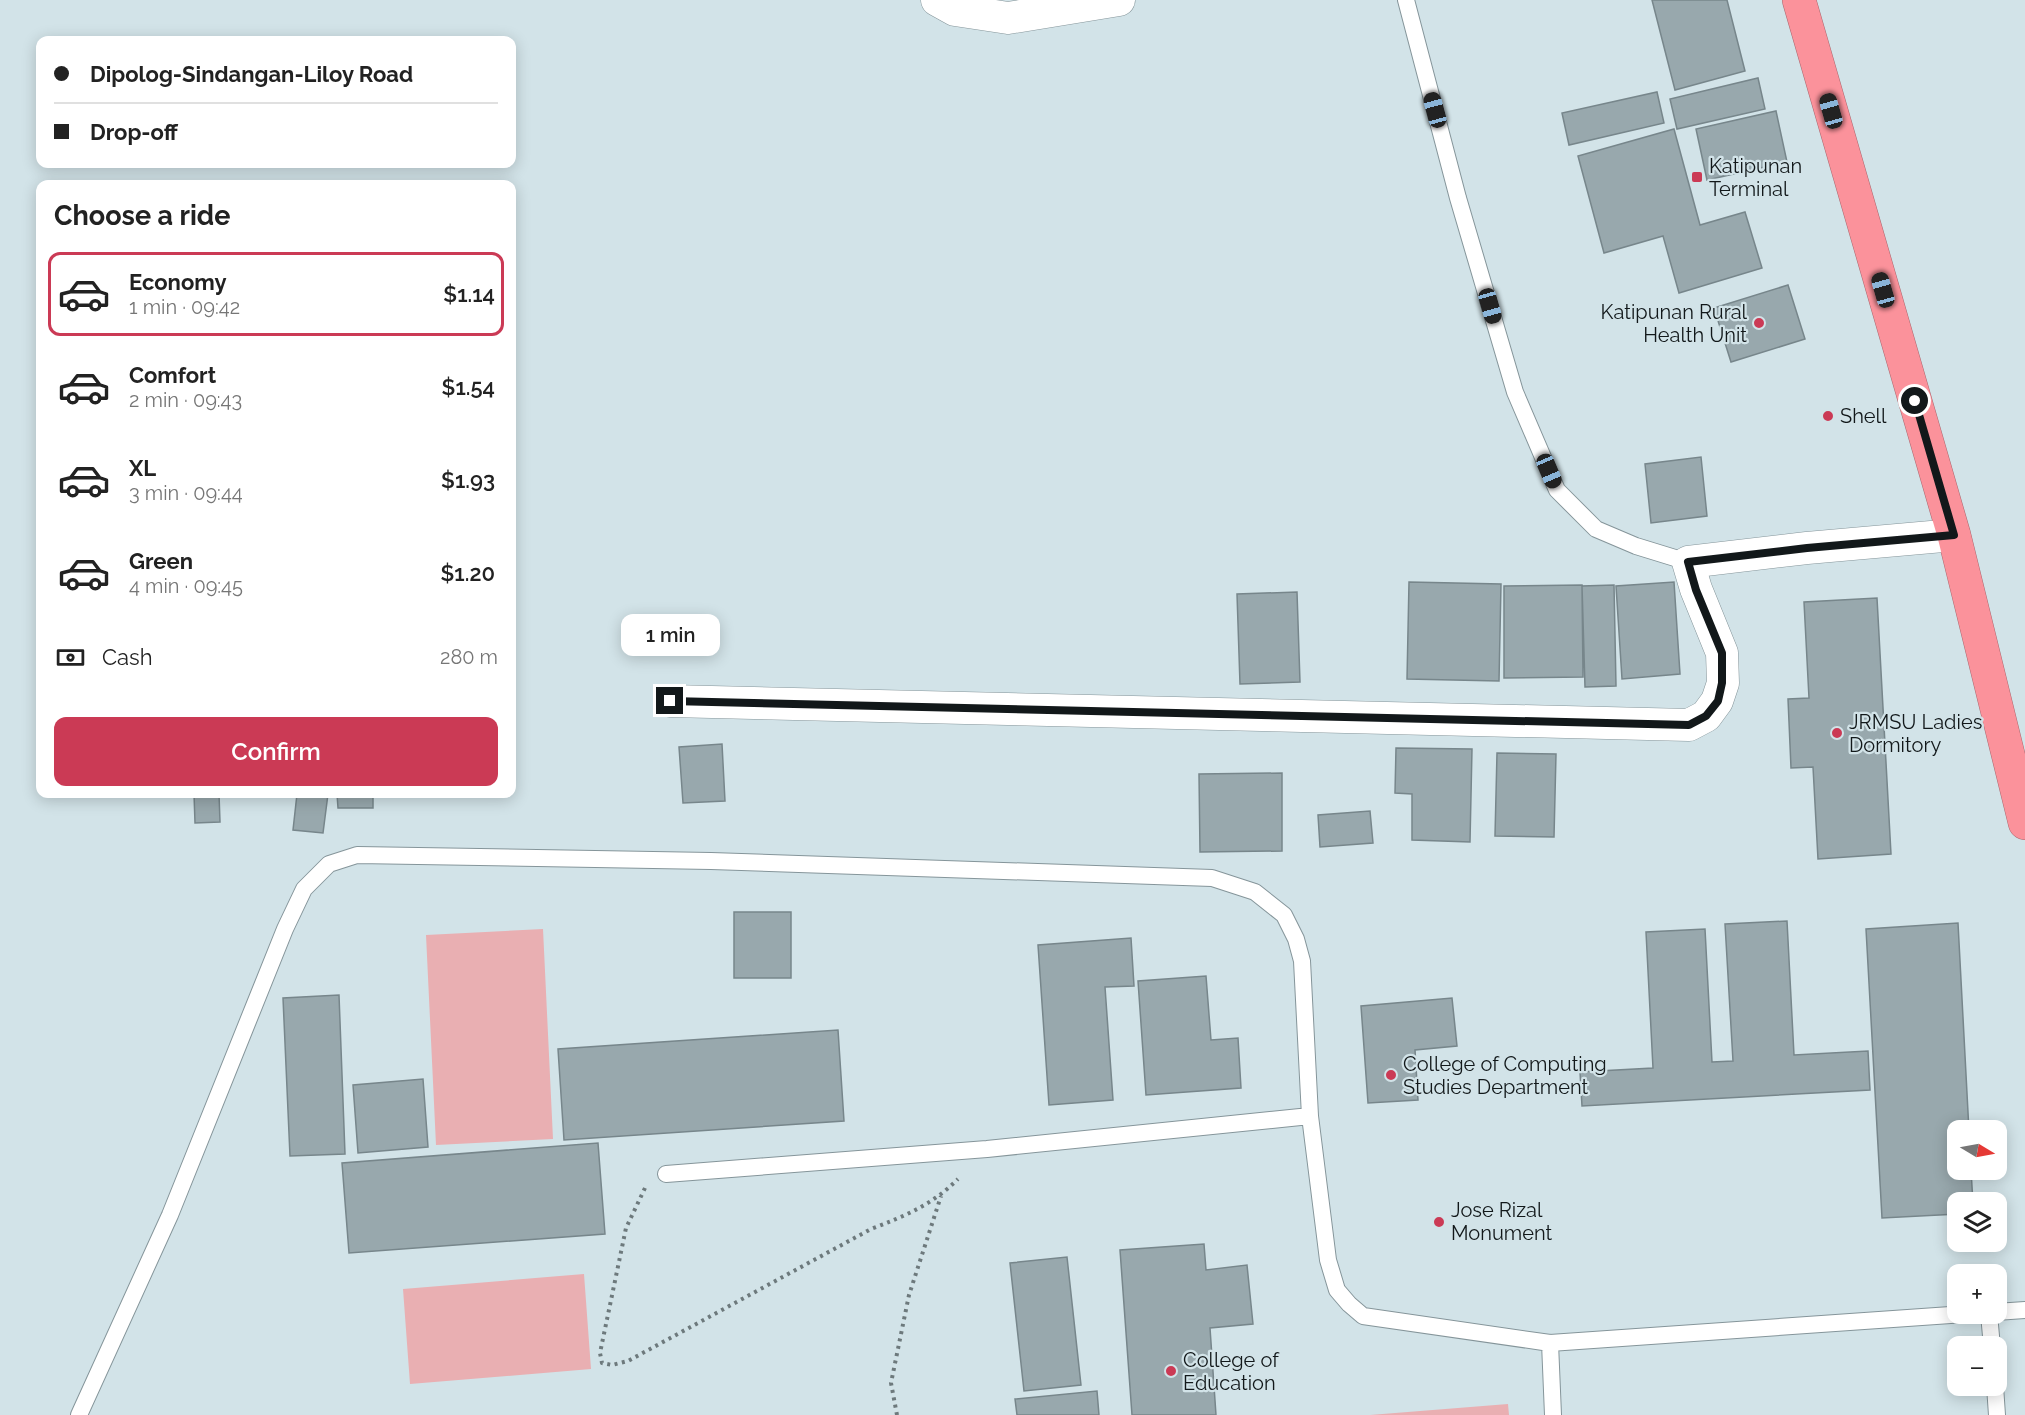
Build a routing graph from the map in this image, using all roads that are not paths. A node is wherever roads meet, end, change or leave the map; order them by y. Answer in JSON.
{"nodes":[{"id":1,"x":937,"y":0,"type":"edge"},
{"id":2,"x":1119,"y":0,"type":"edge"},
{"id":3,"x":1406,"y":0,"type":"edge"},
{"id":4,"x":1799,"y":0,"type":"edge"},
{"id":5,"x":1954,"y":535,"type":"junction"},
{"id":6,"x":1688,"y":562,"type":"junction"},
{"id":7,"x":670,"y":701,"type":"dead end"},
{"id":8,"x":2025,"y":823,"type":"edge"},
{"id":9,"x":1310,"y":1116,"type":"junction"},
{"id":10,"x":666,"y":1174,"type":"road end"},
{"id":11,"x":2025,"y":1310,"type":"edge"},
{"id":12,"x":2007,"y":1311,"type":"edge"},
{"id":13,"x":1947,"y":1315,"type":"edge"},
{"id":14,"x":1550,"y":1343,"type":"junction"},
{"id":15,"x":1996,"y":1396,"type":"edge"},
{"id":16,"x":79,"y":1415,"type":"edge"},
{"id":17,"x":1553,"y":1415,"type":"edge"},
{"id":18,"x":1997,"y":1415,"type":"edge"}],
"edges":[{"from":1,"to":2,"type":"street"},
{"from":3,"to":6,"type":"lane"},
{"from":4,"to":5,"type":"highway"},
{"from":5,"to":6,"type":"street"},
{"from":5,"to":8,"type":"highway"},
{"from":6,"to":7,"type":"street"},
{"from":9,"to":10,"type":"lane"},
{"from":9,"to":14,"type":"lane"},
{"from":9,"to":16,"type":"lane"},
{"from":11,"to":12,"type":"lane"},
{"from":13,"to":14,"type":"lane"},
{"from":14,"to":17,"type":"lane"},
{"from":15,"to":18,"type":"lane"}]}
